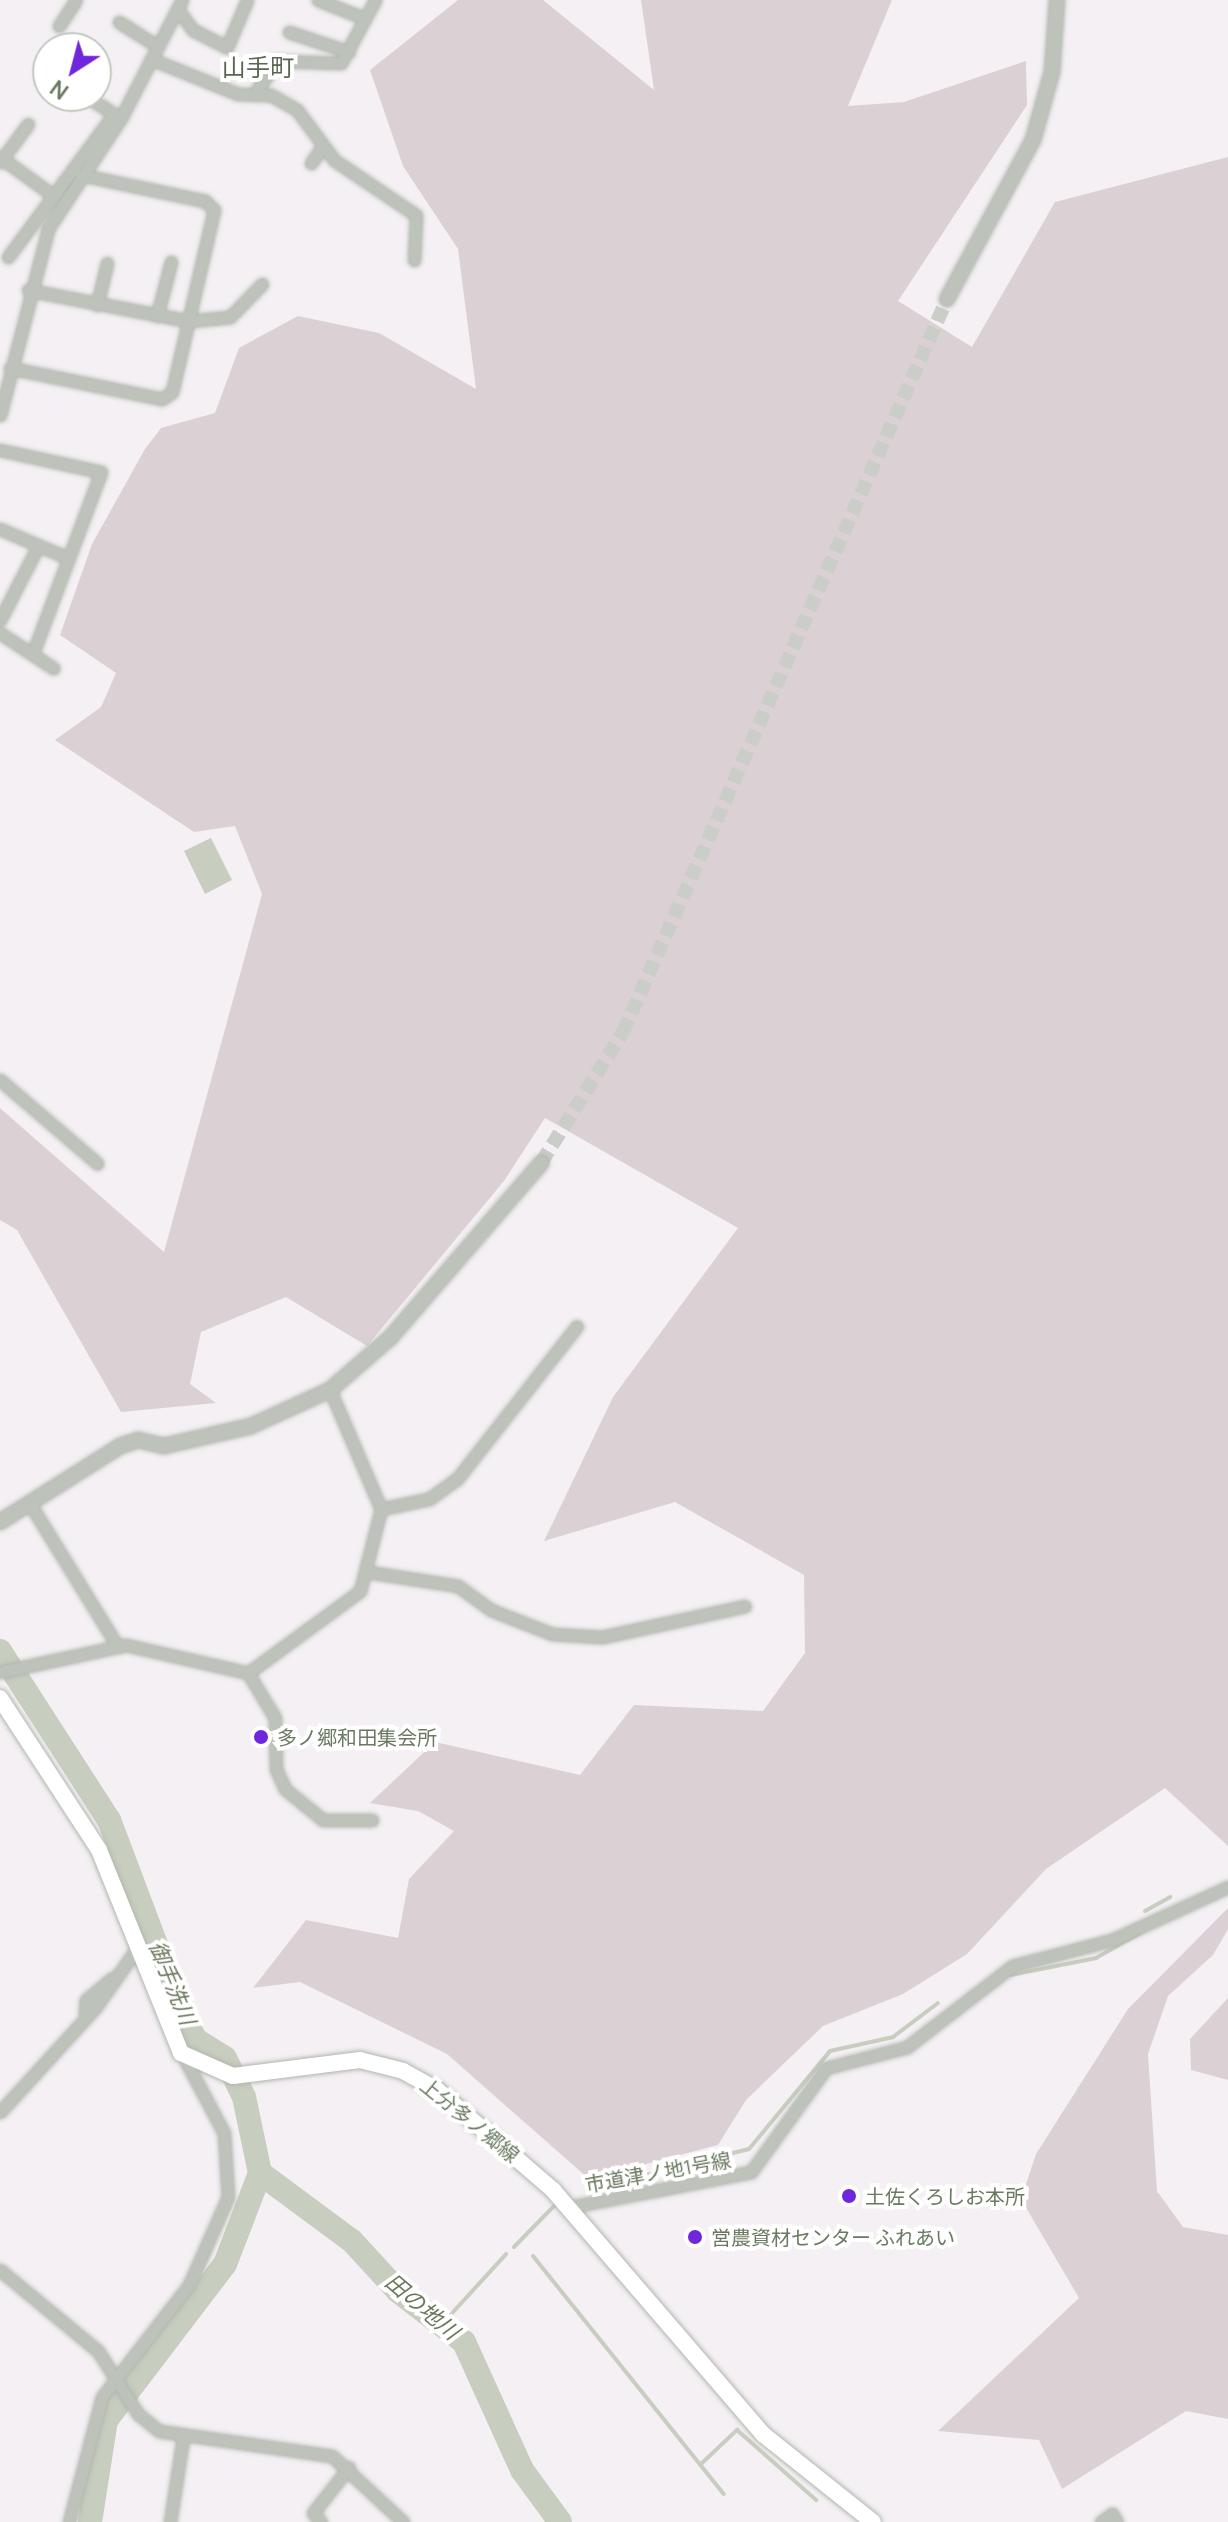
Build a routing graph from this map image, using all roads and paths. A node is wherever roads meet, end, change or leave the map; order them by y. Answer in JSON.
{"nodes":[{"id":1,"x":76,"y":0,"type":"edge"},
{"id":2,"x":247,"y":0,"type":"edge"},
{"id":3,"x":318,"y":0,"type":"edge"},
{"id":4,"x":375,"y":0,"type":"edge"},
{"id":5,"x":1057,"y":0,"type":"edge"},
{"id":6,"x":181,"y":6,"type":"edge"},
{"id":7,"x":364,"y":18,"type":"junction"},
{"id":8,"x":119,"y":22,"type":"dead end"},
{"id":9,"x":59,"y":26,"type":"dead end"},
{"id":10,"x":289,"y":32,"type":"dead end"},
{"id":11,"x":157,"y":46,"type":"junction"},
{"id":12,"x":349,"y":52,"type":"junction"},
{"id":13,"x":151,"y":59,"type":"junction"},
{"id":14,"x":257,"y":90,"type":"junction"},
{"id":15,"x":111,"y":112,"type":"edge"},
{"id":16,"x":117,"y":116,"type":"junction"},
{"id":17,"x":28,"y":124,"type":"dead end"},
{"id":18,"x":323,"y":146,"type":"junction"},
{"id":19,"x":1,"y":159,"type":"edge"},
{"id":20,"x":311,"y":163,"type":"dead end"},
{"id":21,"x":82,"y":175,"type":"junction"},
{"id":22,"x":51,"y":194,"type":"junction"},
{"id":23,"x":8,"y":257,"type":"dead end"},
{"id":24,"x":414,"y":260,"type":"dead end"},
{"id":25,"x":171,"y":262,"type":"dead end"},
{"id":26,"x":107,"y":263,"type":"dead end"},
{"id":27,"x":262,"y":284,"type":"dead end"},
{"id":28,"x":28,"y":290,"type":"junction"},
{"id":29,"x":947,"y":299,"type":"tunnel mouth"},
{"id":30,"x":97,"y":305,"type":"junction"},
{"id":31,"x":157,"y":316,"type":"junction"},
{"id":32,"x":189,"y":321,"type":"junction"},
{"id":33,"x":10,"y":368,"type":"junction"},
{"id":34,"x":0,"y":415,"type":"edge"},
{"id":35,"x":0,"y":450,"type":"edge"},
{"id":36,"x":2,"y":534,"type":"edge"},
{"id":37,"x":38,"y":546,"type":"junction"},
{"id":38,"x":68,"y":558,"type":"junction"},
{"id":39,"x":0,"y":620,"type":"edge"},
{"id":40,"x":0,"y":633,"type":"edge"},
{"id":41,"x":33,"y":653,"type":"junction"},
{"id":42,"x":53,"y":668,"type":"dead end"},
{"id":43,"x":0,"y":1080,"type":"edge"},
{"id":44,"x":97,"y":1163,"type":"dead end"},
{"id":45,"x":541,"y":1163,"type":"tunnel mouth"},
{"id":46,"x":577,"y":1326,"type":"dead end"},
{"id":47,"x":330,"y":1390,"type":"junction"},
{"id":48,"x":30,"y":1504,"type":"junction"},
{"id":49,"x":381,"y":1509,"type":"junction"},
{"id":50,"x":0,"y":1522,"type":"edge"},
{"id":51,"x":368,"y":1572,"type":"junction"},
{"id":52,"x":745,"y":1606,"type":"dead end"},
{"id":53,"x":118,"y":1647,"type":"junction"},
{"id":54,"x":0,"y":1672,"type":"edge"},
{"id":55,"x":248,"y":1673,"type":"junction"},
{"id":56,"x":0,"y":1698,"type":"edge"},
{"id":57,"x":372,"y":1820,"type":"dead end"},
{"id":58,"x":1228,"y":1887,"type":"edge"},
{"id":59,"x":135,"y":1951,"type":"junction"},
{"id":60,"x":181,"y":2053,"type":"junction"},
{"id":61,"x":0,"y":2112,"type":"edge"},
{"id":62,"x":569,"y":2207,"type":"junction"},
{"id":63,"x":0,"y":2270,"type":"edge"},
{"id":64,"x":117,"y":2379,"type":"junction"},
{"id":65,"x":183,"y":2438,"type":"junction"},
{"id":66,"x":349,"y":2467,"type":"junction"},
{"id":67,"x":69,"y":2522,"type":"edge"},
{"id":68,"x":170,"y":2522,"type":"edge"},
{"id":69,"x":321,"y":2522,"type":"edge"},
{"id":70,"x":403,"y":2522,"type":"edge"},
{"id":71,"x":873,"y":2522,"type":"edge"},
{"id":72,"x":1101,"y":2522,"type":"edge"},
{"id":73,"x":1117,"y":2522,"type":"edge"}],
"edges":[{"from":1,"to":9,"type":"street"},
{"from":2,"to":6,"type":"street"},
{"from":3,"to":7,"type":"street"},
{"from":4,"to":7,"type":"street"},
{"from":5,"to":29,"type":"street"},
{"from":6,"to":11,"type":"street"},
{"from":7,"to":12,"type":"street"},
{"from":8,"to":11,"type":"street"},
{"from":10,"to":12,"type":"street"},
{"from":11,"to":13,"type":"street"},
{"from":12,"to":14,"type":"street"},
{"from":13,"to":14,"type":"street"},
{"from":13,"to":16,"type":"street"},
{"from":14,"to":18,"type":"street"},
{"from":15,"to":16,"type":"street"},
{"from":16,"to":21,"type":"street"},
{"from":16,"to":22,"type":"street"},
{"from":17,"to":19,"type":"street"},
{"from":18,"to":20,"type":"street"},
{"from":18,"to":24,"type":"street"},
{"from":19,"to":22,"type":"street"},
{"from":21,"to":28,"type":"street"},
{"from":21,"to":32,"type":"street"},
{"from":22,"to":23,"type":"street"},
{"from":25,"to":31,"type":"street"},
{"from":26,"to":30,"type":"street"},
{"from":27,"to":32,"type":"street"},
{"from":28,"to":30,"type":"street"},
{"from":28,"to":33,"type":"street"},
{"from":30,"to":31,"type":"street"},
{"from":31,"to":32,"type":"street"},
{"from":32,"to":33,"type":"street"},
{"from":33,"to":34,"type":"street"},
{"from":35,"to":38,"type":"street"},
{"from":36,"to":37,"type":"street"},
{"from":37,"to":38,"type":"street"},
{"from":37,"to":39,"type":"street"},
{"from":38,"to":41,"type":"street"},
{"from":40,"to":41,"type":"street"},
{"from":41,"to":42,"type":"street"},
{"from":43,"to":44,"type":"street"},
{"from":45,"to":47,"type":"street"},
{"from":46,"to":49,"type":"street"},
{"from":47,"to":48,"type":"street"},
{"from":47,"to":49,"type":"street"},
{"from":48,"to":50,"type":"street"},
{"from":48,"to":53,"type":"street"},
{"from":49,"to":51,"type":"street"},
{"from":51,"to":52,"type":"street"},
{"from":51,"to":55,"type":"street"},
{"from":53,"to":54,"type":"street"},
{"from":53,"to":55,"type":"street"},
{"from":55,"to":57,"type":"street"},
{"from":56,"to":59,"type":"main road"},
{"from":58,"to":62,"type":"street","name":"市道津ノ地1号線"},
{"from":59,"to":60,"type":"main road"},
{"from":59,"to":61,"type":"street"},
{"from":60,"to":62,"type":"main road","name":"上分多ノ郷線"},
{"from":60,"to":64,"type":"street"},
{"from":62,"to":71,"type":"main road","name":"上分多ノ郷線"},
{"from":63,"to":64,"type":"street"},
{"from":64,"to":65,"type":"street"},
{"from":64,"to":67,"type":"street"},
{"from":65,"to":66,"type":"street"},
{"from":65,"to":68,"type":"street"},
{"from":66,"to":69,"type":"street"},
{"from":66,"to":70,"type":"street"},
{"from":72,"to":73,"type":"street"}]}
